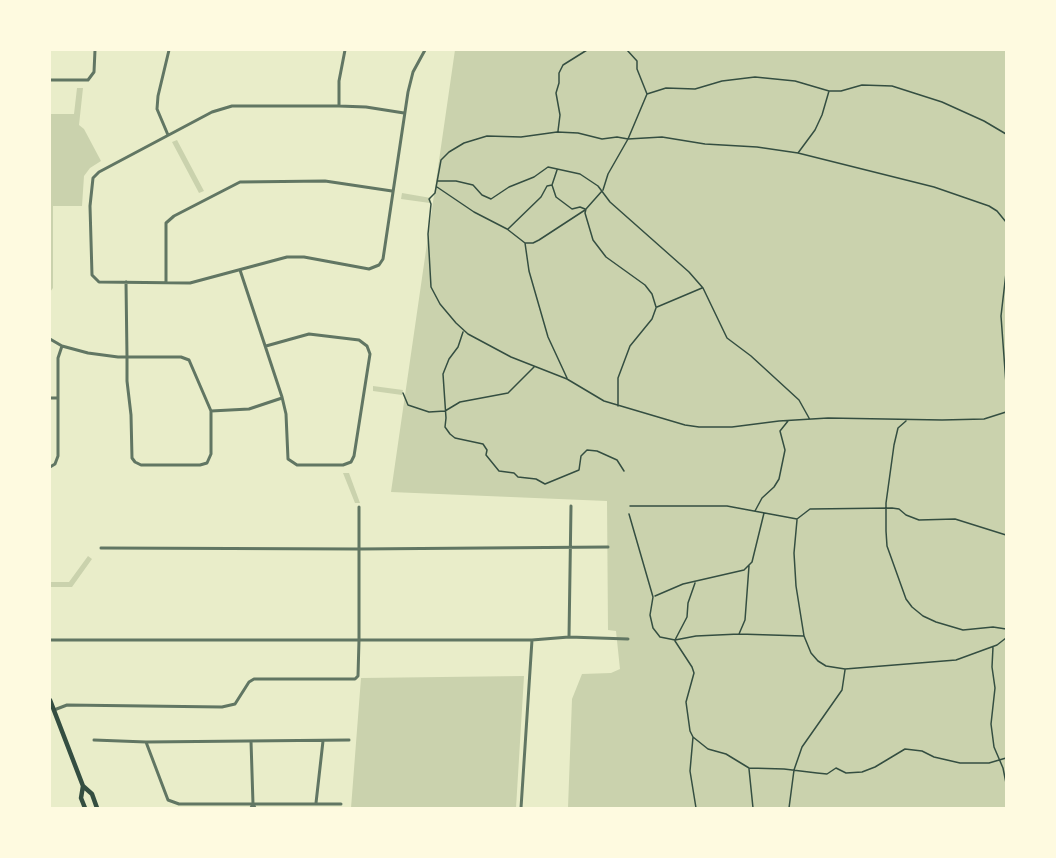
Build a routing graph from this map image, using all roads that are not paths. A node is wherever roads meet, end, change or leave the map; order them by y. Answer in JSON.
{"nodes":[{"id":1,"x":95,"y":50,"type":"edge"},
{"id":2,"x":169,"y":50,"type":"edge"},
{"id":3,"x":345,"y":50,"type":"edge"},
{"id":4,"x":425,"y":50,"type":"edge"},
{"id":5,"x":50,"y":80,"type":"edge"},
{"id":6,"x":339,"y":106,"type":"junction"},
{"id":7,"x":404,"y":113,"type":"junction"},
{"id":8,"x":168,"y":135,"type":"junction"},
{"id":9,"x":392,"y":191,"type":"junction"},
{"id":10,"x":240,"y":270,"type":"junction"},
{"id":11,"x":126,"y":282,"type":"junction"},
{"id":12,"x":166,"y":282,"type":"junction"},
{"id":13,"x":50,"y":339,"type":"edge"},
{"id":14,"x":62,"y":346,"type":"junction"},
{"id":15,"x":266,"y":346,"type":"junction"},
{"id":16,"x":127,"y":357,"type":"junction"},
{"id":17,"x":50,"y":398,"type":"edge"},
{"id":18,"x":58,"y":398,"type":"junction"},
{"id":19,"x":283,"y":398,"type":"junction"},
{"id":20,"x":211,"y":411,"type":"junction"},
{"id":21,"x":50,"y":467,"type":"edge"},
{"id":22,"x":571,"y":506,"type":"dead end"},
{"id":23,"x":359,"y":507,"type":"dead end"},
{"id":24,"x":608,"y":547,"type":"dead end"},
{"id":25,"x":100,"y":548,"type":"dead end"},
{"id":26,"x":570,"y":548,"type":"junction"},
{"id":27,"x":359,"y":549,"type":"junction"},
{"id":28,"x":569,"y":637,"type":"junction"},
{"id":29,"x":628,"y":639,"type":"dead end"},
{"id":30,"x":50,"y":640,"type":"edge"},
{"id":31,"x":359,"y":640,"type":"junction"},
{"id":32,"x":532,"y":640,"type":"junction"},
{"id":33,"x":50,"y":700,"type":"edge"},
{"id":34,"x":54,"y":710,"type":"junction"},
{"id":35,"x":94,"y":740,"type":"dead end"},
{"id":36,"x":349,"y":740,"type":"dead end"},
{"id":37,"x":146,"y":741,"type":"junction"},
{"id":38,"x":251,"y":741,"type":"junction"},
{"id":39,"x":322,"y":741,"type":"junction"},
{"id":40,"x":83,"y":786,"type":"junction"},
{"id":41,"x":316,"y":803,"type":"junction"},
{"id":42,"x":253,"y":804,"type":"junction"},
{"id":43,"x":341,"y":804,"type":"dead end"},
{"id":44,"x":85,"y":808,"type":"edge"},
{"id":45,"x":97,"y":808,"type":"edge"},
{"id":46,"x":253,"y":808,"type":"edge"},
{"id":47,"x":521,"y":808,"type":"edge"}],
"edges":[{"from":1,"to":5,"type":"street"},
{"from":2,"to":8,"type":"street"},
{"from":3,"to":6,"type":"street"},
{"from":4,"to":7,"type":"street"},
{"from":6,"to":7,"type":"street"},
{"from":6,"to":8,"type":"street"},
{"from":7,"to":9,"type":"street"},
{"from":8,"to":11,"type":"street"},
{"from":9,"to":10,"type":"street"},
{"from":9,"to":12,"type":"street"},
{"from":10,"to":12,"type":"street"},
{"from":10,"to":15,"type":"street"},
{"from":11,"to":12,"type":"street"},
{"from":11,"to":16,"type":"street"},
{"from":13,"to":14,"type":"street"},
{"from":14,"to":16,"type":"street"},
{"from":14,"to":18,"type":"street"},
{"from":15,"to":19,"type":"street"},
{"from":15,"to":19,"type":"street"},
{"from":16,"to":20,"type":"street"},
{"from":16,"to":20,"type":"street"},
{"from":17,"to":18,"type":"street"},
{"from":18,"to":21,"type":"street"},
{"from":19,"to":20,"type":"street"},
{"from":22,"to":26,"type":"street"},
{"from":23,"to":27,"type":"street"},
{"from":24,"to":26,"type":"street"},
{"from":25,"to":27,"type":"street"},
{"from":26,"to":27,"type":"street"},
{"from":26,"to":28,"type":"street"},
{"from":27,"to":31,"type":"street"},
{"from":28,"to":29,"type":"street"},
{"from":28,"to":32,"type":"street"},
{"from":30,"to":31,"type":"street"},
{"from":31,"to":32,"type":"street"},
{"from":31,"to":34,"type":"street"},
{"from":32,"to":47,"type":"street"},
{"from":33,"to":34,"type":"main road"},
{"from":34,"to":40,"type":"main road"},
{"from":35,"to":37,"type":"street"},
{"from":36,"to":39,"type":"street"},
{"from":37,"to":38,"type":"street"},
{"from":37,"to":42,"type":"street"},
{"from":38,"to":39,"type":"street"},
{"from":38,"to":42,"type":"street"},
{"from":39,"to":41,"type":"street"},
{"from":40,"to":44,"type":"main road"},
{"from":40,"to":45,"type":"main road"},
{"from":41,"to":42,"type":"street"},
{"from":41,"to":43,"type":"street"},
{"from":42,"to":46,"type":"street"}]}
